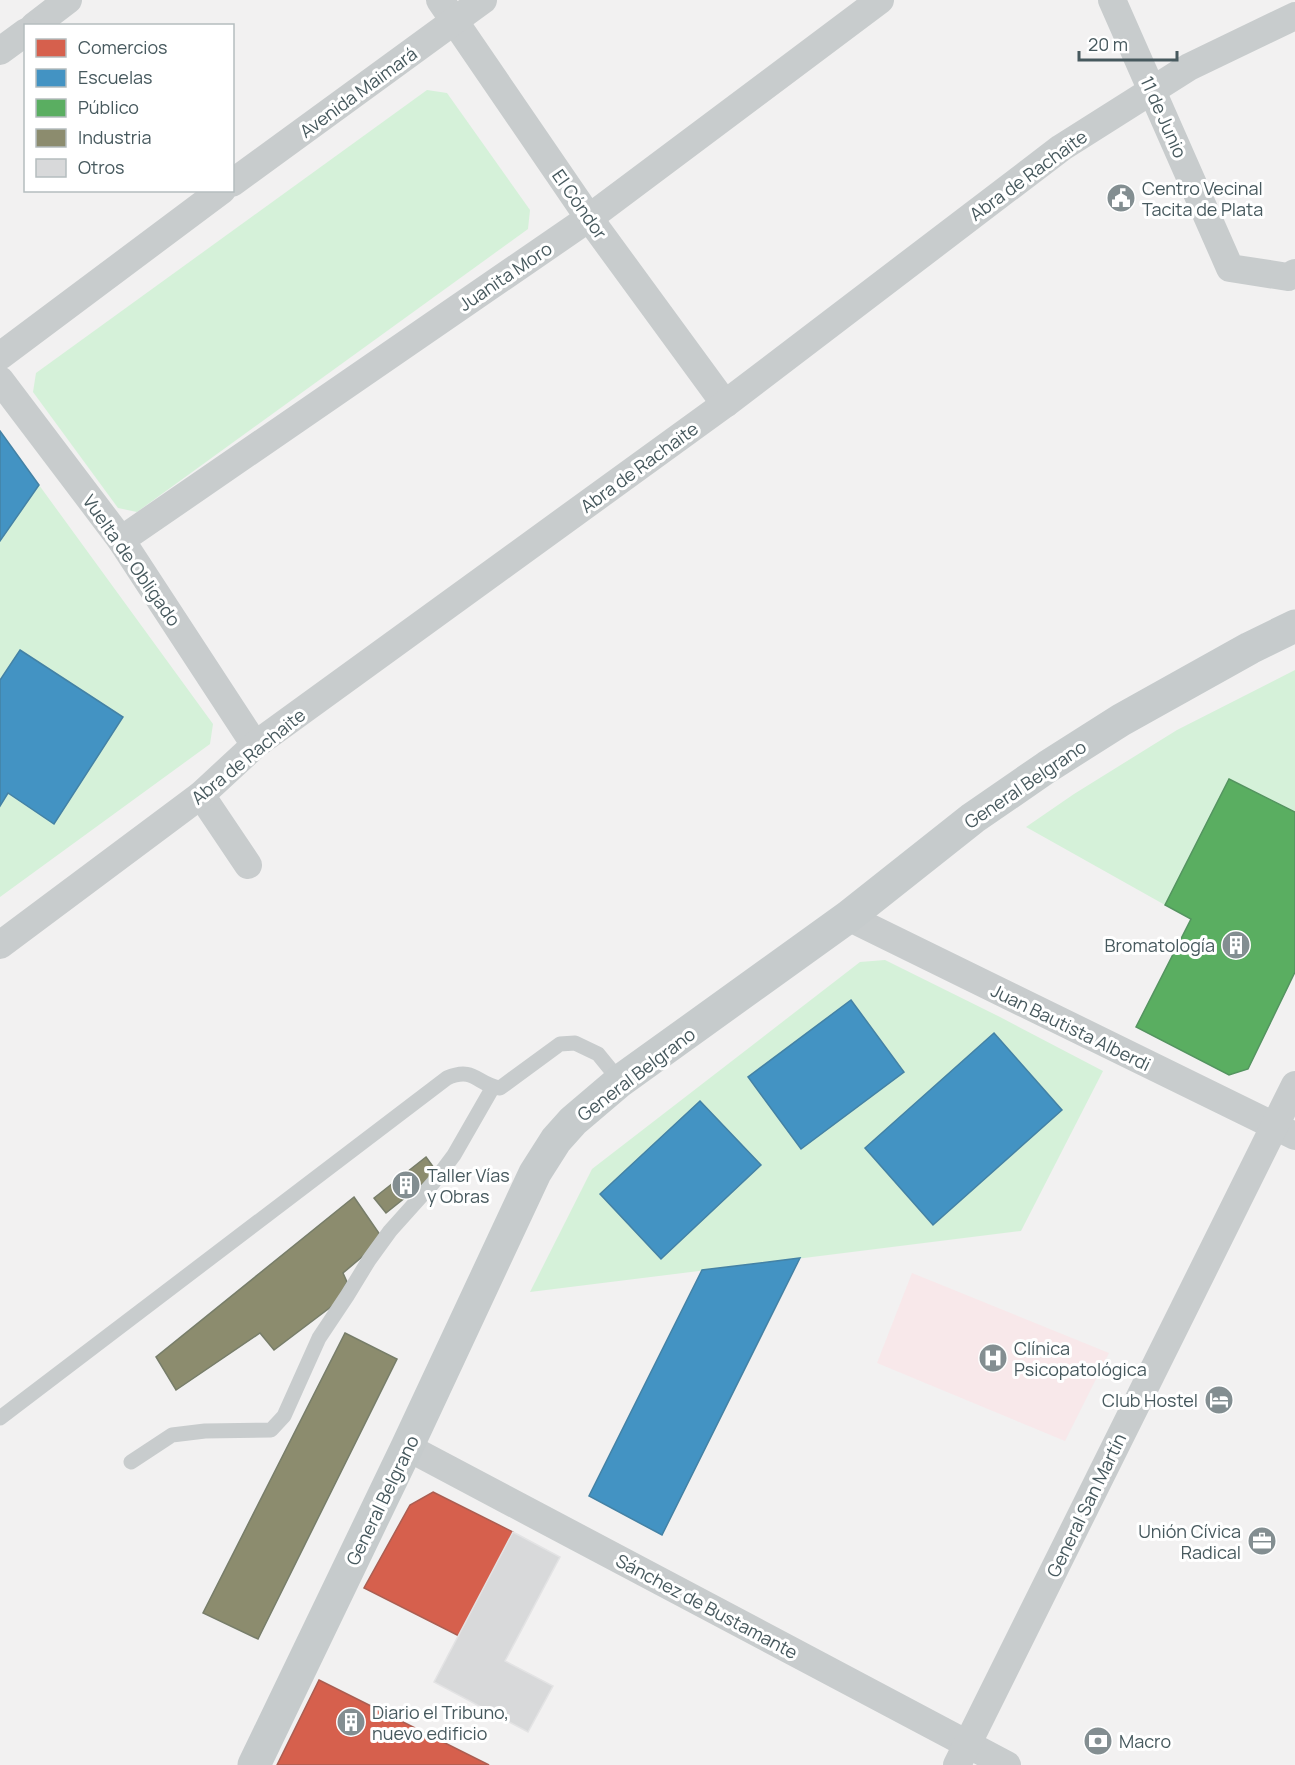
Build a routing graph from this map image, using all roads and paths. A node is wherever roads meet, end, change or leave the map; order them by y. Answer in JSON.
{"nodes":[{"id":1,"x":68,"y":0,"type":"edge"},
{"id":2,"x":483,"y":0,"type":"edge"},
{"id":3,"x":880,"y":0,"type":"edge"},
{"id":4,"x":1112,"y":0,"type":"edge"},
{"id":5,"x":448,"y":11,"type":"edge"},
{"id":6,"x":1295,"y":16,"type":"edge"},
{"id":7,"x":37,"y":24,"type":"edge"},
{"id":8,"x":24,"y":33,"type":"edge"},
{"id":9,"x":0,"y":51,"type":"edge"},
{"id":10,"x":1153,"y":90,"type":"junction"},
{"id":11,"x":234,"y":181,"type":"edge"},
{"id":12,"x":219,"y":192,"type":"edge"},
{"id":13,"x":589,"y":218,"type":"junction"},
{"id":14,"x":1295,"y":273,"type":"edge"},
{"id":15,"x":0,"y":356,"type":"edge"},
{"id":16,"x":0,"y":380,"type":"edge"},
{"id":17,"x":725,"y":404,"type":"junction"},
{"id":18,"x":121,"y":540,"type":"junction"},
{"id":19,"x":1295,"y":626,"type":"edge"},
{"id":20,"x":255,"y":746,"type":"junction"},
{"id":21,"x":201,"y":795,"type":"junction"},
{"id":22,"x":248,"y":865,"type":"dead end"},
{"id":23,"x":848,"y":917,"type":"junction"},
{"id":24,"x":0,"y":945,"type":"edge"},
{"id":25,"x":620,"y":1081,"type":"junction"},
{"id":26,"x":1295,"y":1085,"type":"edge"},
{"id":27,"x":493,"y":1087,"type":"junction"},
{"id":28,"x":1285,"y":1131,"type":"edge"},
{"id":29,"x":0,"y":1418,"type":"edge"},
{"id":30,"x":407,"y":1447,"type":"junction"},
{"id":31,"x":131,"y":1462,"type":"dead end"},
{"id":32,"x":962,"y":1754,"type":"edge"},
{"id":33,"x":254,"y":1765,"type":"edge"},
{"id":34,"x":1007,"y":1765,"type":"edge"}],
"edges":[{"from":1,"to":7,"type":"street"},
{"from":2,"to":5,"type":"street","name":"Avenida Maimará"},
{"from":3,"to":13,"type":"street","name":"Juanita Moro"},
{"from":4,"to":10,"type":"street","name":"11 de Junio"},
{"from":5,"to":11,"type":"street","name":"Avenida Maimará"},
{"from":5,"to":13,"type":"street","name":"El Cóndor"},
{"from":6,"to":10,"type":"street","name":"Abra de Rachaite"},
{"from":8,"to":9,"type":"street"},
{"from":10,"to":14,"type":"street","name":"11 de Junio"},
{"from":10,"to":17,"type":"street","name":"Abra de Rachaite"},
{"from":12,"to":15,"type":"street"},
{"from":13,"to":17,"type":"street","name":"El Cóndor"},
{"from":13,"to":18,"type":"street","name":"Juanita Moro"},
{"from":16,"to":18,"type":"street","name":"Vuelta de Obligado"},
{"from":17,"to":20,"type":"street","name":"Abra de Rachaite"},
{"from":18,"to":20,"type":"street","name":"Vuelta de Obligado"},
{"from":19,"to":23,"type":"main road","name":"General Belgrano"},
{"from":20,"to":21,"type":"street","name":"Abra de Rachaite"},
{"from":21,"to":22,"type":"street"},
{"from":21,"to":24,"type":"street","name":"Abra de Rachaite"},
{"from":23,"to":25,"type":"main road","name":"General Belgrano"},
{"from":23,"to":28,"type":"street","name":"Juan Bautista Alberdi"},
{"from":25,"to":27,"type":"lane"},
{"from":25,"to":30,"type":"main road","name":"General Belgrano"},
{"from":26,"to":28,"type":"street","name":"General San Martín"},
{"from":27,"to":29,"type":"lane"},
{"from":27,"to":31,"type":"lane"},
{"from":28,"to":32,"type":"street","name":"General San Martín"},
{"from":30,"to":32,"type":"street","name":"Sánchez de Bustamante"},
{"from":30,"to":33,"type":"main road","name":"General Belgrano"},
{"from":32,"to":34,"type":"street","name":"Sánchez de Bustamante"}]}
